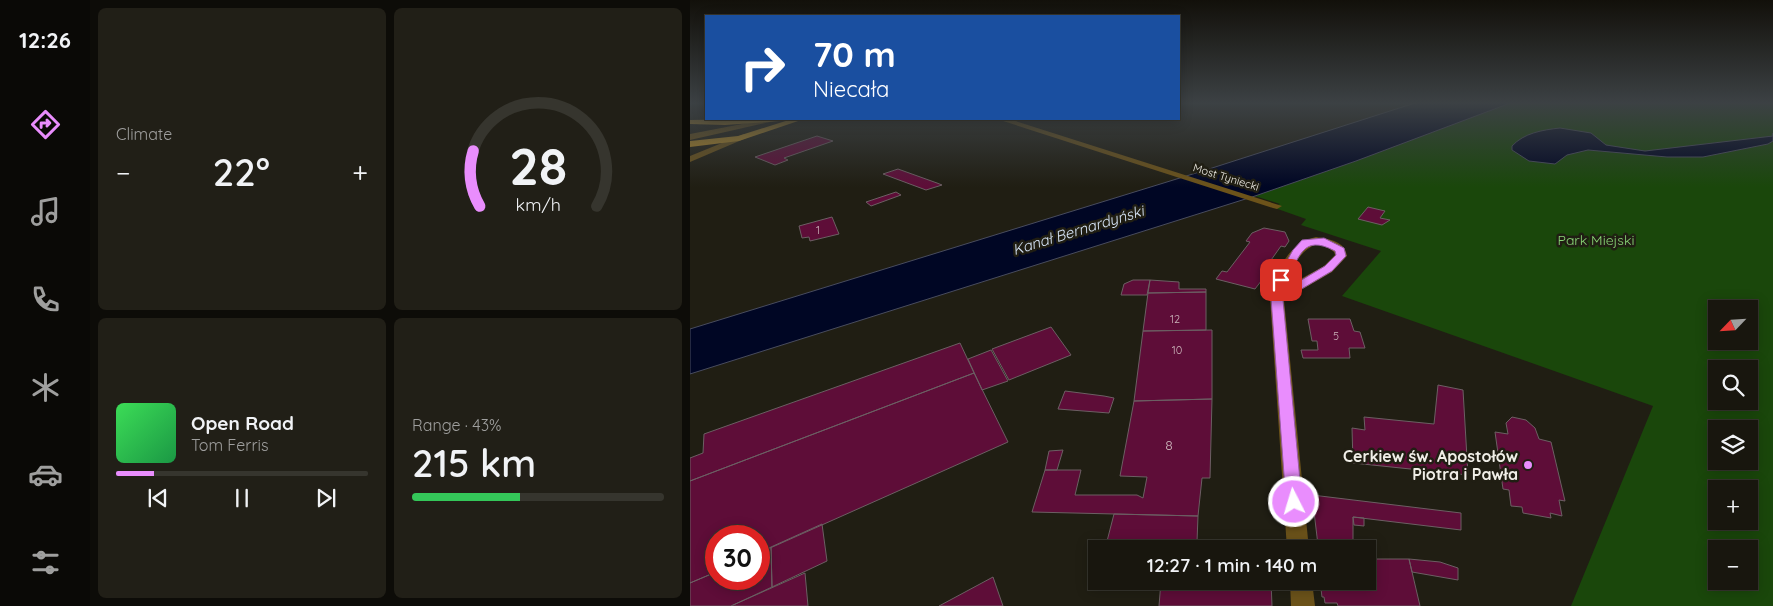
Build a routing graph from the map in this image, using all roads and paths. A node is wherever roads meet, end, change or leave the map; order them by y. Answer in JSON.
{"nodes":[{"id":1,"x":723,"y":130,"type":"edge"},
{"id":2,"x":764,"y":130,"type":"edge"},
{"id":3,"x":1036,"y":130,"type":"edge"},
{"id":4,"x":752,"y":134,"type":"junction"},
{"id":5,"x":690,"y":137,"type":"edge"},
{"id":6,"x":690,"y":144,"type":"edge"},
{"id":7,"x":690,"y":159,"type":"edge"},
{"id":8,"x":1277,"y":206,"type":"dead end"},
{"id":9,"x":1277,"y":298,"type":"junction"},
{"id":10,"x":1297,"y":540,"type":"edge"},
{"id":11,"x":1302,"y":590,"type":"edge"},
{"id":12,"x":1303,"y":606,"type":"edge"}],
"edges":[{"from":1,"to":5,"type":"street"},
{"from":2,"to":4,"type":"main road"},
{"from":3,"to":8,"type":"street","name":"Most Tyniecki"},
{"from":4,"to":6,"type":"main road"},
{"from":4,"to":7,"type":"street"},
{"from":9,"to":9,"type":"street"},
{"from":9,"to":10,"type":"street"},
{"from":11,"to":12,"type":"street"}]}
